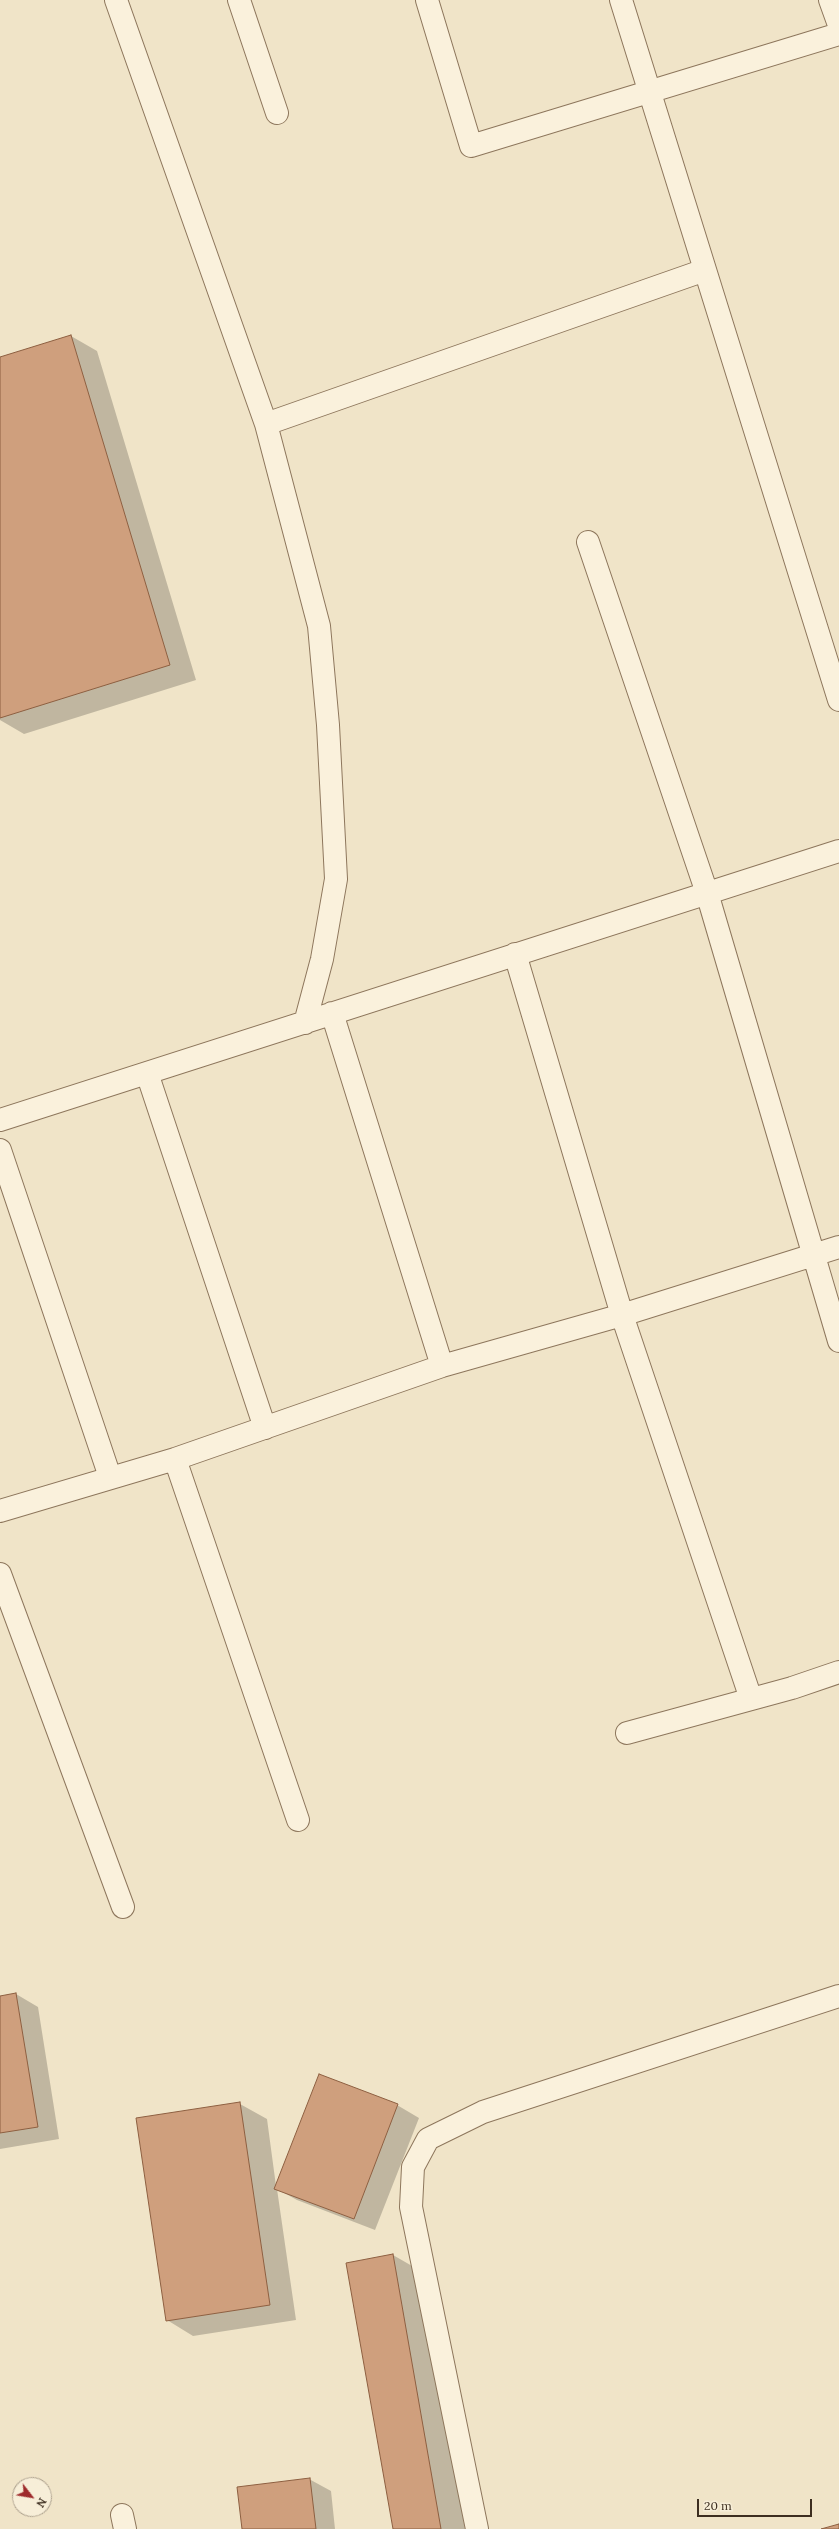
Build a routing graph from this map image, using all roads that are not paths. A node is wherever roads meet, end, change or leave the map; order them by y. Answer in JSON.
{"nodes":[{"id":1,"x":116,"y":0,"type":"edge"},
{"id":2,"x":239,"y":0,"type":"edge"},
{"id":3,"x":427,"y":0,"type":"edge"},
{"id":4,"x":621,"y":0,"type":"edge"},
{"id":5,"x":830,"y":0,"type":"edge"},
{"id":6,"x":839,"y":25,"type":"edge"},
{"id":7,"x":839,"y":34,"type":"edge"},
{"id":8,"x":648,"y":92,"type":"junction"},
{"id":9,"x":277,"y":113,"type":"dead end"},
{"id":10,"x":705,"y":270,"type":"junction"},
{"id":11,"x":266,"y":424,"type":"junction"},
{"id":12,"x":588,"y":542,"type":"dead end"},
{"id":13,"x":839,"y":700,"type":"edge"},
{"id":14,"x":839,"y":851,"type":"edge"},
{"id":15,"x":707,"y":893,"type":"junction"},
{"id":16,"x":514,"y":954,"type":"junction"},
{"id":17,"x":332,"y":1013,"type":"junction"},
{"id":18,"x":305,"y":1023,"type":"junction"},
{"id":19,"x":147,"y":1073,"type":"junction"},
{"id":20,"x":0,"y":1120,"type":"edge"},
{"id":21,"x":0,"y":1150,"type":"edge"},
{"id":22,"x":839,"y":1247,"type":"edge"},
{"id":23,"x":812,"y":1256,"type":"junction"},
{"id":24,"x":622,"y":1315,"type":"junction"},
{"id":25,"x":839,"y":1341,"type":"edge"},
{"id":26,"x":442,"y":1366,"type":"junction"},
{"id":27,"x":265,"y":1428,"type":"junction"},
{"id":28,"x":175,"y":1459,"type":"junction"},
{"id":29,"x":110,"y":1476,"type":"junction"},
{"id":30,"x":0,"y":1511,"type":"edge"},
{"id":31,"x":0,"y":1574,"type":"edge"},
{"id":32,"x":839,"y":1672,"type":"edge"},
{"id":33,"x":750,"y":1699,"type":"junction"},
{"id":34,"x":627,"y":1733,"type":"dead end"},
{"id":35,"x":298,"y":1820,"type":"dead end"},
{"id":36,"x":123,"y":1907,"type":"dead end"},
{"id":37,"x":839,"y":1996,"type":"edge"},
{"id":38,"x":477,"y":2529,"type":"edge"}],
"edges":[{"from":1,"to":11,"type":"street"},
{"from":2,"to":9,"type":"street"},
{"from":3,"to":8,"type":"street"},
{"from":4,"to":8,"type":"street"},
{"from":5,"to":6,"type":"street"},
{"from":7,"to":8,"type":"street"},
{"from":8,"to":10,"type":"street"},
{"from":10,"to":11,"type":"street"},
{"from":10,"to":13,"type":"street"},
{"from":11,"to":18,"type":"street"},
{"from":12,"to":15,"type":"street"},
{"from":14,"to":15,"type":"street"},
{"from":15,"to":16,"type":"street"},
{"from":15,"to":23,"type":"street"},
{"from":16,"to":17,"type":"street"},
{"from":16,"to":24,"type":"street"},
{"from":17,"to":18,"type":"street"},
{"from":17,"to":26,"type":"street"},
{"from":18,"to":19,"type":"street"},
{"from":19,"to":20,"type":"street"},
{"from":19,"to":27,"type":"street"},
{"from":21,"to":29,"type":"street"},
{"from":22,"to":23,"type":"street"},
{"from":23,"to":24,"type":"street"},
{"from":23,"to":25,"type":"street"},
{"from":24,"to":26,"type":"street"},
{"from":24,"to":33,"type":"street"},
{"from":26,"to":27,"type":"street"},
{"from":27,"to":28,"type":"street"},
{"from":28,"to":29,"type":"street"},
{"from":28,"to":35,"type":"street"},
{"from":29,"to":30,"type":"street"},
{"from":31,"to":36,"type":"street"},
{"from":32,"to":33,"type":"street"},
{"from":33,"to":34,"type":"street"},
{"from":37,"to":38,"type":"street"}]}
